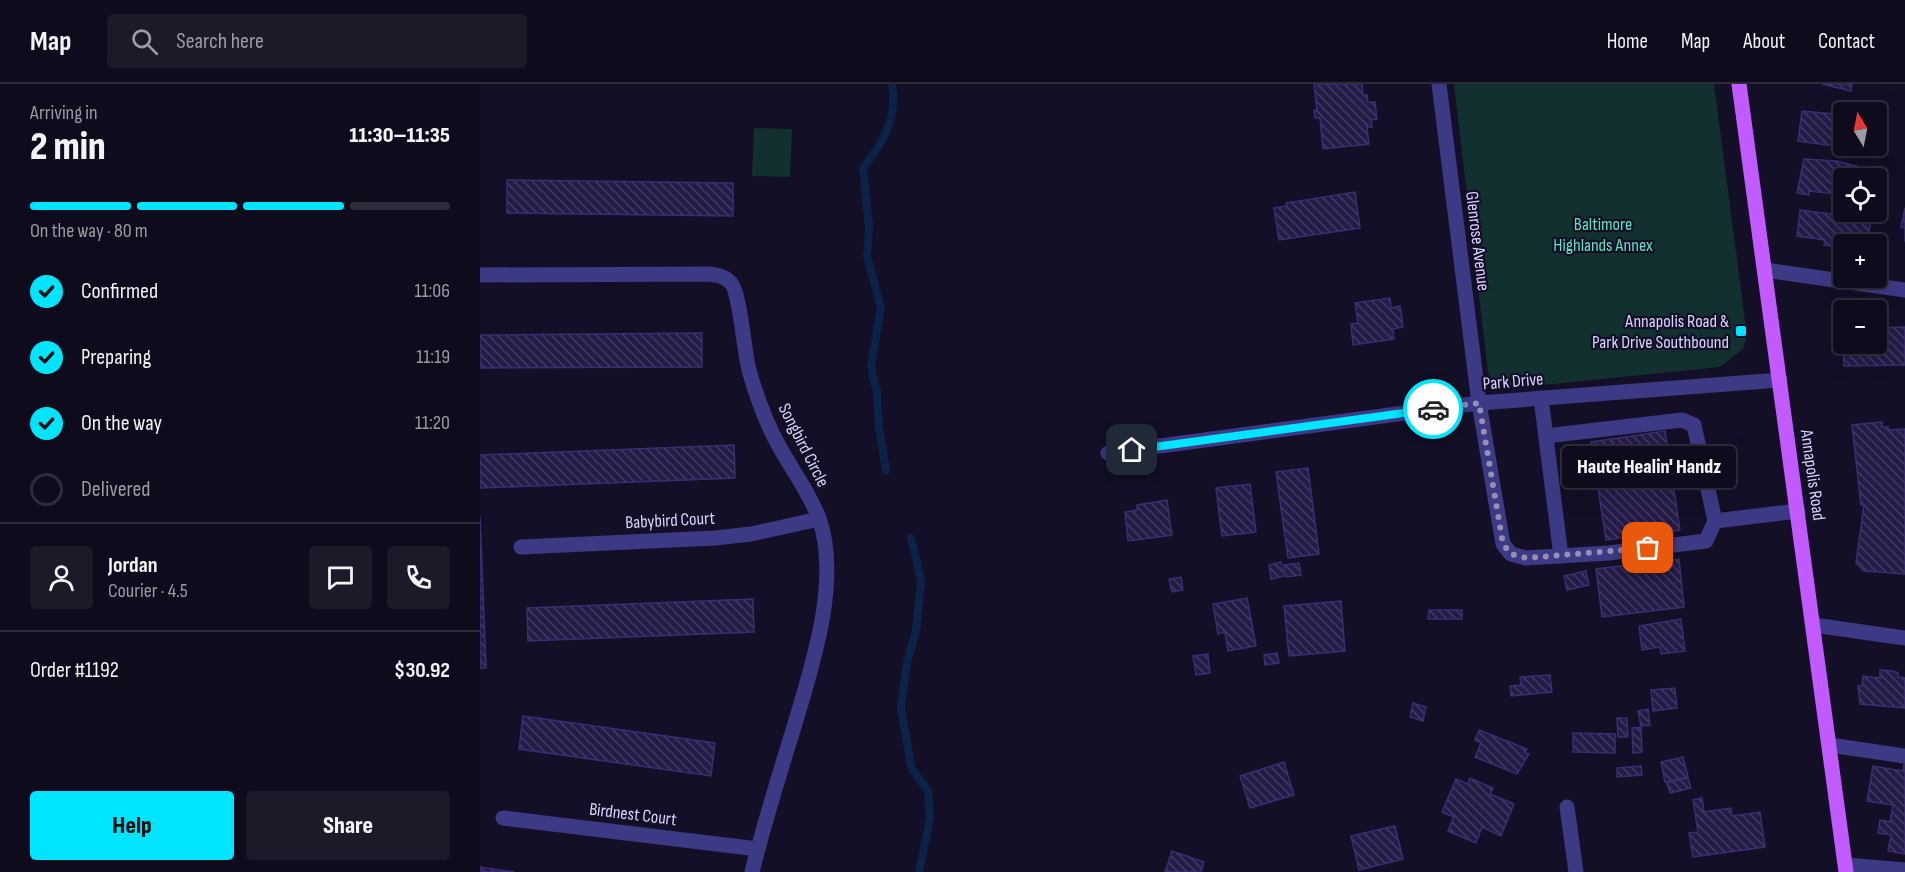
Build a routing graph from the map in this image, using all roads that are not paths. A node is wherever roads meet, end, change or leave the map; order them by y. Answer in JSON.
{"nodes":[{"id":1,"x":1439,"y":84,"type":"edge"},
{"id":2,"x":1739,"y":84,"type":"edge"},
{"id":3,"x":1765,"y":270,"type":"junction"},
{"id":4,"x":480,"y":275,"type":"edge"},
{"id":5,"x":1905,"y":290,"type":"edge"},
{"id":6,"x":1780,"y":380,"type":"junction"},
{"id":7,"x":1541,"y":398,"type":"junction"},
{"id":8,"x":1479,"y":403,"type":"junction"},
{"id":9,"x":1546,"y":436,"type":"junction"},
{"id":10,"x":1108,"y":453,"type":"dead end"},
{"id":11,"x":1798,"y":511,"type":"junction"},
{"id":12,"x":819,"y":519,"type":"junction"},
{"id":13,"x":1715,"y":521,"type":"junction"},
{"id":14,"x":521,"y":547,"type":"dead end"},
{"id":15,"x":1561,"y":556,"type":"junction"},
{"id":16,"x":1814,"y":625,"type":"junction"},
{"id":17,"x":1905,"y":638,"type":"edge"},
{"id":18,"x":1830,"y":746,"type":"junction"},
{"id":19,"x":1905,"y":756,"type":"edge"},
{"id":20,"x":1567,"y":807,"type":"dead end"},
{"id":21,"x":503,"y":818,"type":"dead end"},
{"id":22,"x":758,"y":849,"type":"junction"},
{"id":23,"x":1846,"y":869,"type":"edge"},
{"id":24,"x":1905,"y":870,"type":"edge"},
{"id":25,"x":752,"y":872,"type":"edge"},
{"id":26,"x":1576,"y":872,"type":"edge"}],
"edges":[{"from":1,"to":8,"type":"street","name":"Glenrose Avenue"},
{"from":2,"to":3,"type":"main road","name":"Annapolis Road"},
{"from":3,"to":5,"type":"street"},
{"from":3,"to":6,"type":"main road","name":"Annapolis Road"},
{"from":4,"to":12,"type":"street","name":"Songbird Circle"},
{"from":6,"to":7,"type":"street","name":"Park Drive"},
{"from":6,"to":11,"type":"main road","name":"Annapolis Road"},
{"from":7,"to":8,"type":"street","name":"Park Drive"},
{"from":7,"to":9,"type":"street"},
{"from":8,"to":10,"type":"street","name":"Park Drive"},
{"from":8,"to":15,"type":"street","name":"Glenrose Avenue"},
{"from":9,"to":13,"type":"street"},
{"from":9,"to":15,"type":"street"},
{"from":11,"to":13,"type":"street"},
{"from":11,"to":16,"type":"main road","name":"Annapolis Road"},
{"from":12,"to":14,"type":"street","name":"Babybird Court"},
{"from":12,"to":22,"type":"street","name":"Songbird Circle"},
{"from":13,"to":15,"type":"street","name":"Glenrose Avenue"},
{"from":16,"to":17,"type":"street"},
{"from":16,"to":18,"type":"main road","name":"Annapolis Road"},
{"from":18,"to":19,"type":"street"},
{"from":18,"to":23,"type":"main road","name":"Annapolis Road"},
{"from":20,"to":26,"type":"street"},
{"from":21,"to":22,"type":"street","name":"Birdnest Court"},
{"from":22,"to":25,"type":"street","name":"Songbird Circle"},
{"from":23,"to":24,"type":"street"}]}
